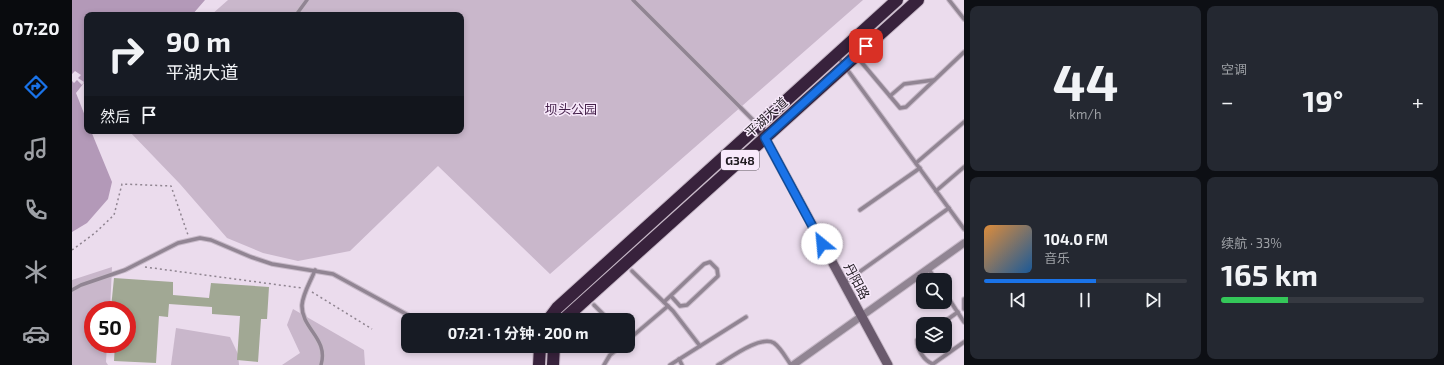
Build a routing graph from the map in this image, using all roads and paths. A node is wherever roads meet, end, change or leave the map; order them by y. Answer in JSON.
{"nodes":[{"id":1,"x":307,"y":0,"type":"edge"},
{"id":2,"x":633,"y":0,"type":"edge"},
{"id":3,"x":896,"y":0,"type":"edge"},
{"id":4,"x":918,"y":0,"type":"edge"},
{"id":5,"x":949,"y":0,"type":"edge"},
{"id":6,"x":298,"y":12,"type":"edge"},
{"id":7,"x":964,"y":19,"type":"edge"},
{"id":8,"x":964,"y":52,"type":"edge"},
{"id":9,"x":837,"y":54,"type":"junction"},
{"id":10,"x":856,"y":56,"type":"junction"},
{"id":11,"x":845,"y":66,"type":"junction"},
{"id":12,"x":935,"y":80,"type":"junction"},
{"id":13,"x":890,"y":96,"type":"junction"},
{"id":14,"x":964,"y":122,"type":"edge"},
{"id":15,"x":758,"y":126,"type":"junction"},
{"id":16,"x":765,"y":138,"type":"junction"},
{"id":17,"x":916,"y":163,"type":"junction"},
{"id":18,"x":964,"y":167,"type":"edge"},
{"id":19,"x":920,"y":168,"type":"junction"},
{"id":20,"x":936,"y":191,"type":"junction"},
{"id":21,"x":949,"y":208,"type":"junction"},
{"id":22,"x":860,"y":210,"type":"dead end"},
{"id":23,"x":964,"y":229,"type":"edge"},
{"id":24,"x":189,"y":239,"type":"junction"},
{"id":25,"x":964,"y":243,"type":"edge"},
{"id":26,"x":72,"y":250,"type":"edge"},
{"id":27,"x":143,"y":266,"type":"dead end"},
{"id":28,"x":928,"y":268,"type":"junction"},
{"id":29,"x":315,"y":270,"type":"junction"},
{"id":30,"x":632,"y":271,"type":"dead end"},
{"id":31,"x":931,"y":273,"type":"edge"},
{"id":32,"x":844,"y":284,"type":"junction"},
{"id":33,"x":308,"y":289,"type":"junction"},
{"id":34,"x":72,"y":290,"type":"edge"},
{"id":35,"x":671,"y":296,"type":"junction"},
{"id":36,"x":964,"y":299,"type":"edge"},
{"id":37,"x":664,"y":302,"type":"junction"},
{"id":38,"x":952,"y":303,"type":"edge"},
{"id":39,"x":594,"y":305,"type":"dead end"},
{"id":40,"x":668,"y":306,"type":"junction"},
{"id":41,"x":964,"y":309,"type":"edge"},
{"id":42,"x":958,"y":312,"type":"junction"},
{"id":43,"x":404,"y":313,"type":"edge"},
{"id":44,"x":553,"y":313,"type":"edge"},
{"id":45,"x":571,"y":313,"type":"edge"},
{"id":46,"x":602,"y":313,"type":"edge"},
{"id":47,"x":861,"y":316,"type":"junction"},
{"id":48,"x":746,"y":317,"type":"dead end"},
{"id":49,"x":951,"y":317,"type":"edge"},
{"id":50,"x":964,"y":322,"type":"edge"},
{"id":51,"x":372,"y":329,"type":"dead end"},
{"id":52,"x":635,"y":334,"type":"edge"},
{"id":53,"x":964,"y":342,"type":"edge"},
{"id":54,"x":700,"y":346,"type":"junction"},
{"id":55,"x":952,"y":351,"type":"edge"},
{"id":56,"x":540,"y":353,"type":"edge"},
{"id":57,"x":554,"y":353,"type":"edge"},
{"id":58,"x":612,"y":353,"type":"edge"},
{"id":59,"x":922,"y":353,"type":"edge"},
{"id":60,"x":948,"y":353,"type":"edge"},
{"id":61,"x":679,"y":359,"type":"junction"},
{"id":62,"x":321,"y":365,"type":"edge"},
{"id":63,"x":540,"y":365,"type":"edge"},
{"id":64,"x":553,"y":365,"type":"edge"},
{"id":65,"x":604,"y":365,"type":"edge"},
{"id":66,"x":670,"y":365,"type":"edge"},
{"id":67,"x":682,"y":365,"type":"edge"},
{"id":68,"x":718,"y":365,"type":"edge"},
{"id":69,"x":792,"y":365,"type":"edge"},
{"id":70,"x":888,"y":365,"type":"edge"}],
"edges":[{"from":1,"to":6,"type":"lane"},
{"from":2,"to":15,"type":"lane"},
{"from":3,"to":9,"type":"highway","name":"平湖大道","number":"G348"},
{"from":4,"to":10,"type":"highway","name":"平湖大道","number":"G348"},
{"from":5,"to":7,"type":"lane"},
{"from":8,"to":12,"type":"lane"},
{"from":9,"to":11,"type":"lane"},
{"from":9,"to":15,"type":"highway","name":"平湖大道","number":"G348"},
{"from":10,"to":11,"type":"highway","name":"平湖大道","number":"G348"},
{"from":10,"to":13,"type":"lane"},
{"from":11,"to":16,"type":"highway","name":"平湖大道","number":"G348"},
{"from":11,"to":17,"type":"lane"},
{"from":12,"to":13,"type":"lane"},
{"from":12,"to":13,"type":"lane"},
{"from":14,"to":17,"type":"lane"},
{"from":15,"to":16,"type":"main road","name":"丹阳路"},
{"from":15,"to":44,"type":"highway","name":"平湖大道","number":"G348"},
{"from":16,"to":32,"type":"main road","name":"丹阳路"},
{"from":16,"to":45,"type":"highway","name":"平湖大道","number":"G348"},
{"from":17,"to":19,"type":"lane"},
{"from":18,"to":20,"type":"lane"},
{"from":19,"to":20,"type":"lane"},
{"from":19,"to":22,"type":"lane"},
{"from":20,"to":21,"type":"lane"},
{"from":21,"to":23,"type":"lane"},
{"from":21,"to":32,"type":"lane"},
{"from":24,"to":26,"type":"path"},
{"from":24,"to":29,"type":"lane"},
{"from":24,"to":34,"type":"lane"},
{"from":25,"to":28,"type":"street"},
{"from":27,"to":33,"type":"path"},
{"from":28,"to":31,"type":"lane"},
{"from":28,"to":47,"type":"street"},
{"from":29,"to":33,"type":"lane"},
{"from":29,"to":43,"type":"lane"},
{"from":30,"to":37,"type":"lane"},
{"from":32,"to":47,"type":"main road","name":"丹阳路"},
{"from":33,"to":51,"type":"path"},
{"from":33,"to":62,"type":"lane"},
{"from":35,"to":35,"type":"lane"},
{"from":35,"to":37,"type":"lane"},
{"from":36,"to":41,"type":"lane"},
{"from":37,"to":40,"type":"lane"},
{"from":38,"to":42,"type":"lane"},
{"from":39,"to":46,"type":"lane"},
{"from":40,"to":52,"type":"lane"},
{"from":40,"to":54,"type":"lane"},
{"from":42,"to":49,"type":"lane"},
{"from":42,"to":50,"type":"lane"},
{"from":47,"to":69,"type":"street"},
{"from":47,"to":70,"type":"main road","name":"丹阳路"},
{"from":48,"to":54,"type":"lane"},
{"from":53,"to":55,"type":"lane"},
{"from":54,"to":61,"type":"lane"},
{"from":56,"to":63,"type":"highway"},
{"from":57,"to":64,"type":"highway"},
{"from":58,"to":65,"type":"lane"},
{"from":59,"to":60,"type":"lane"},
{"from":61,"to":66,"type":"lane"},
{"from":61,"to":67,"type":"lane"},
{"from":68,"to":69,"type":"lane"}]}
